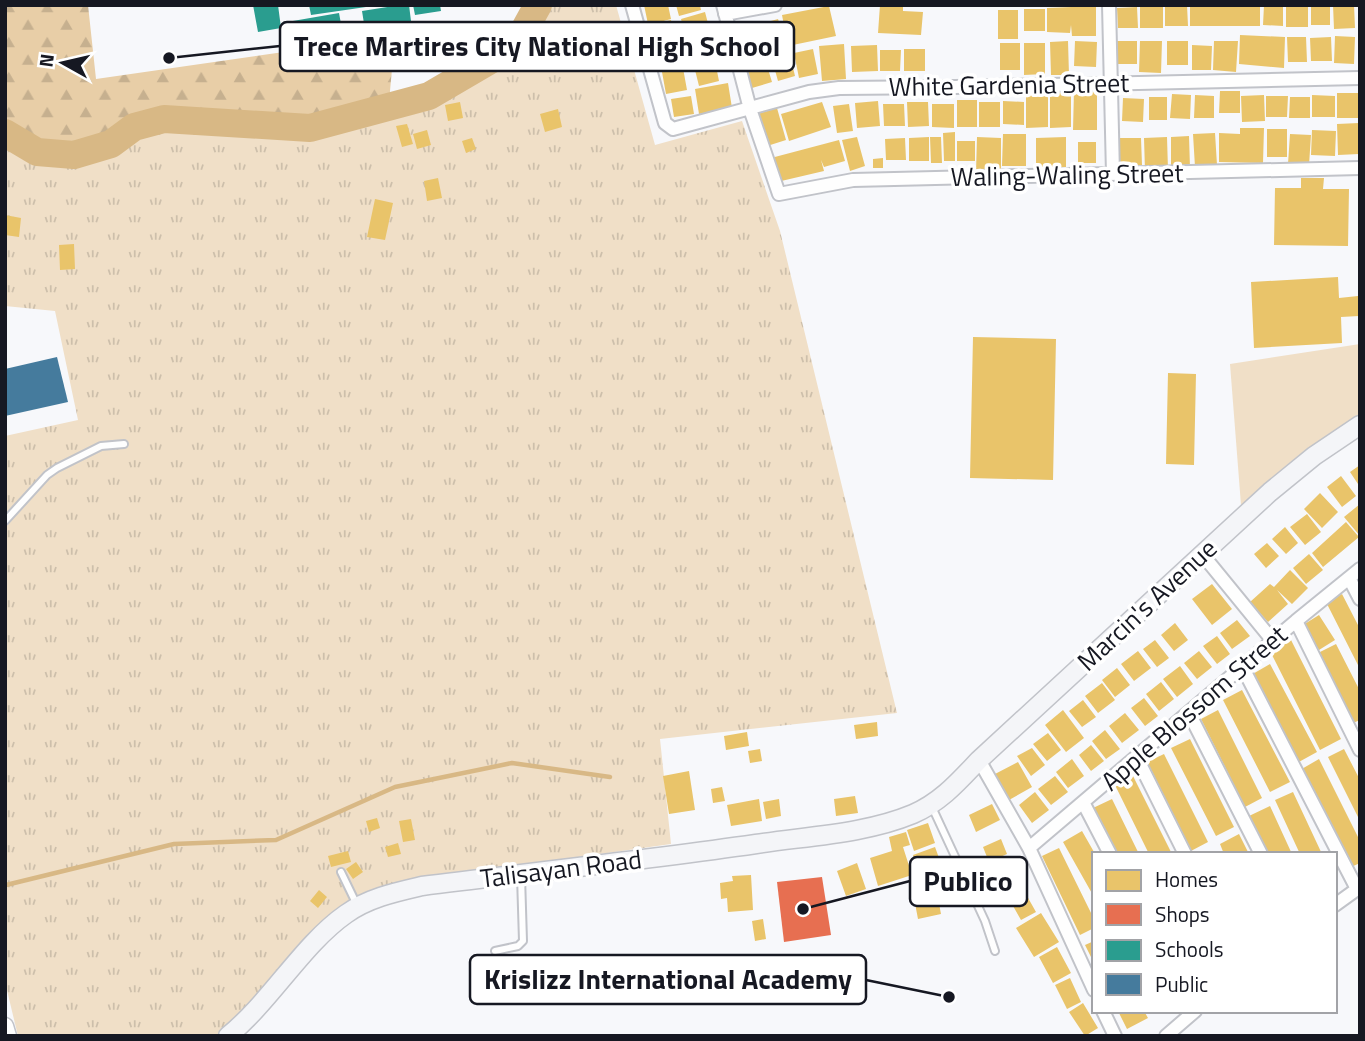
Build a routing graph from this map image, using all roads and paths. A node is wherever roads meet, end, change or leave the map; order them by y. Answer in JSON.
{"nodes":[{"id":1,"x":632,"y":5,"type":"edge"},
{"id":2,"x":775,"y":5,"type":"edge"},
{"id":3,"x":1109,"y":5,"type":"edge"},
{"id":4,"x":724,"y":10,"type":"edge"},
{"id":5,"x":1360,"y":78,"type":"edge"},
{"id":6,"x":1111,"y":83,"type":"junction"},
{"id":7,"x":750,"y":109,"type":"junction"},
{"id":8,"x":1360,"y":169,"type":"edge"},
{"id":9,"x":1113,"y":174,"type":"junction"},
{"id":10,"x":1360,"y":425,"type":"edge"},
{"id":11,"x":124,"y":444,"type":"dead end"},
{"id":12,"x":5,"y":521,"type":"edge"},
{"id":13,"x":1202,"y":554,"type":"junction"},
{"id":14,"x":1360,"y":569,"type":"edge"},
{"id":15,"x":1349,"y":578,"type":"junction"},
{"id":16,"x":1360,"y":599,"type":"edge"},
{"id":17,"x":1296,"y":621,"type":"junction"},
{"id":18,"x":1273,"y":641,"type":"junction"},
{"id":19,"x":1243,"y":668,"type":"junction"},
{"id":20,"x":1189,"y":713,"type":"junction"},
{"id":21,"x":1360,"y":750,"type":"edge"},
{"id":22,"x":1137,"y":758,"type":"junction"},
{"id":23,"x":979,"y":760,"type":"junction"},
{"id":24,"x":937,"y":801,"type":"junction"},
{"id":25,"x":1084,"y":804,"type":"junction"},
{"id":26,"x":1030,"y":848,"type":"junction"},
{"id":27,"x":1109,"y":852,"type":"edge"},
{"id":28,"x":1184,"y":852,"type":"edge"},
{"id":29,"x":1260,"y":852,"type":"edge"},
{"id":30,"x":341,"y":872,"type":"dead end"},
{"id":31,"x":521,"y":873,"type":"junction"},
{"id":32,"x":1358,"y":888,"type":"edge"},
{"id":33,"x":1337,"y":904,"type":"edge"},
{"id":34,"x":358,"y":907,"type":"junction"},
{"id":35,"x":495,"y":950,"type":"dead end"},
{"id":36,"x":995,"y":951,"type":"dead end"},
{"id":37,"x":1092,"y":986,"type":"edge"},
{"id":38,"x":1104,"y":1013,"type":"edge"},
{"id":39,"x":1191,"y":1013,"type":"edge"},
{"id":40,"x":5,"y":1026,"type":"edge"},
{"id":41,"x":8,"y":1036,"type":"edge"},
{"id":42,"x":228,"y":1036,"type":"edge"},
{"id":43,"x":1115,"y":1036,"type":"edge"},
{"id":44,"x":1166,"y":1036,"type":"edge"}],
"edges":[{"from":1,"to":7,"type":"street","name":"White Gardenia Street"},
{"from":2,"to":4,"type":"street"},
{"from":3,"to":6,"type":"street"},
{"from":4,"to":7,"type":"street"},
{"from":5,"to":6,"type":"street","name":"White Gardenia Street"},
{"from":6,"to":7,"type":"street","name":"White Gardenia Street"},
{"from":6,"to":9,"type":"street"},
{"from":7,"to":9,"type":"street","name":"Waling-Waling Street"},
{"from":8,"to":9,"type":"street","name":"Waling-Waling Street"},
{"from":10,"to":13,"type":"main road","name":"Marcin's Avenue"},
{"from":11,"to":12,"type":"lane"},
{"from":13,"to":18,"type":"street"},
{"from":13,"to":23,"type":"main road","name":"Marcin's Avenue"},
{"from":14,"to":15,"type":"street","name":"Apple Blossom Street"},
{"from":15,"to":16,"type":"street"},
{"from":15,"to":17,"type":"street","name":"Apple Blossom Street"},
{"from":17,"to":18,"type":"street","name":"Apple Blossom Street"},
{"from":17,"to":21,"type":"street"},
{"from":18,"to":19,"type":"street","name":"Apple Blossom Street"},
{"from":19,"to":20,"type":"street","name":"Apple Blossom Street"},
{"from":19,"to":32,"type":"street"},
{"from":20,"to":22,"type":"street","name":"Apple Blossom Street"},
{"from":20,"to":29,"type":"street"},
{"from":22,"to":25,"type":"street","name":"Apple Blossom Street"},
{"from":22,"to":28,"type":"street"},
{"from":23,"to":24,"type":"main road","name":"Marcin's Avenue"},
{"from":23,"to":26,"type":"street"},
{"from":24,"to":31,"type":"main road","name":"Talisayan Road"},
{"from":24,"to":36,"type":"lane"},
{"from":25,"to":26,"type":"street","name":"Apple Blossom Street"},
{"from":25,"to":27,"type":"street"},
{"from":26,"to":37,"type":"street"},
{"from":30,"to":34,"type":"lane"},
{"from":31,"to":34,"type":"main road","name":"Talisayan Road"},
{"from":31,"to":35,"type":"lane"},
{"from":32,"to":33,"type":"street"},
{"from":34,"to":42,"type":"main road","name":"Talisayan Road"},
{"from":38,"to":43,"type":"street"},
{"from":39,"to":44,"type":"street"},
{"from":40,"to":41,"type":"street"}]}
